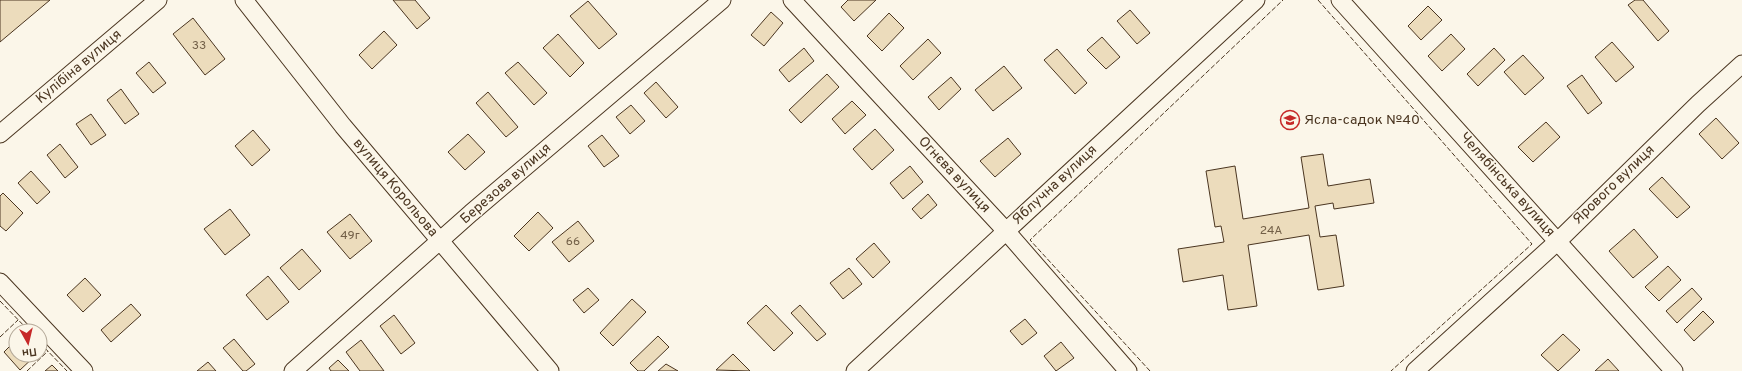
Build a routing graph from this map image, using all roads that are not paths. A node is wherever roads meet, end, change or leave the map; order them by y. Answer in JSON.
{"nodes":[{"id":1,"x":158,"y":0,"type":"edge"},
{"id":2,"x":244,"y":0,"type":"edge"},
{"id":3,"x":722,"y":0,"type":"edge"},
{"id":4,"x":792,"y":0,"type":"edge"},
{"id":5,"x":1256,"y":0,"type":"edge"},
{"id":6,"x":1340,"y":0,"type":"edge"},
{"id":7,"x":1742,"y":64,"type":"edge"},
{"id":8,"x":0,"y":134,"type":"edge"},
{"id":9,"x":1006,"y":231,"type":"junction"},
{"id":10,"x":440,"y":241,"type":"junction"},
{"id":11,"x":1558,"y":241,"type":"junction"},
{"id":12,"x":0,"y":282,"type":"edge"},
{"id":13,"x":84,"y":371,"type":"edge"},
{"id":14,"x":293,"y":371,"type":"edge"},
{"id":15,"x":550,"y":371,"type":"edge"},
{"id":16,"x":855,"y":371,"type":"edge"},
{"id":17,"x":1128,"y":371,"type":"edge"},
{"id":18,"x":1415,"y":371,"type":"edge"},
{"id":19,"x":1674,"y":371,"type":"edge"}],
"edges":[{"from":1,"to":8,"type":"street","name":"Кулібіна вулиця"},
{"from":2,"to":10,"type":"street","name":"вулиця Корольова"},
{"from":3,"to":10,"type":"street","name":"Березова вулиця"},
{"from":4,"to":9,"type":"street","name":"Огнєва вулиця"},
{"from":5,"to":9,"type":"street","name":"Яблучна вулиця"},
{"from":6,"to":11,"type":"street","name":"Челябінська вулиця"},
{"from":7,"to":11,"type":"street","name":"Ярового вулиця"},
{"from":9,"to":16,"type":"street","name":"Яблучна вулиця"},
{"from":9,"to":17,"type":"street","name":"Огнєва вулиця"},
{"from":10,"to":14,"type":"street","name":"Березова вулиця"},
{"from":10,"to":15,"type":"street","name":"вулиця Корольова"},
{"from":11,"to":18,"type":"street","name":"Ярового вулиця"},
{"from":11,"to":19,"type":"street","name":"Челябінська вулиця"},
{"from":12,"to":13,"type":"street"}]}
